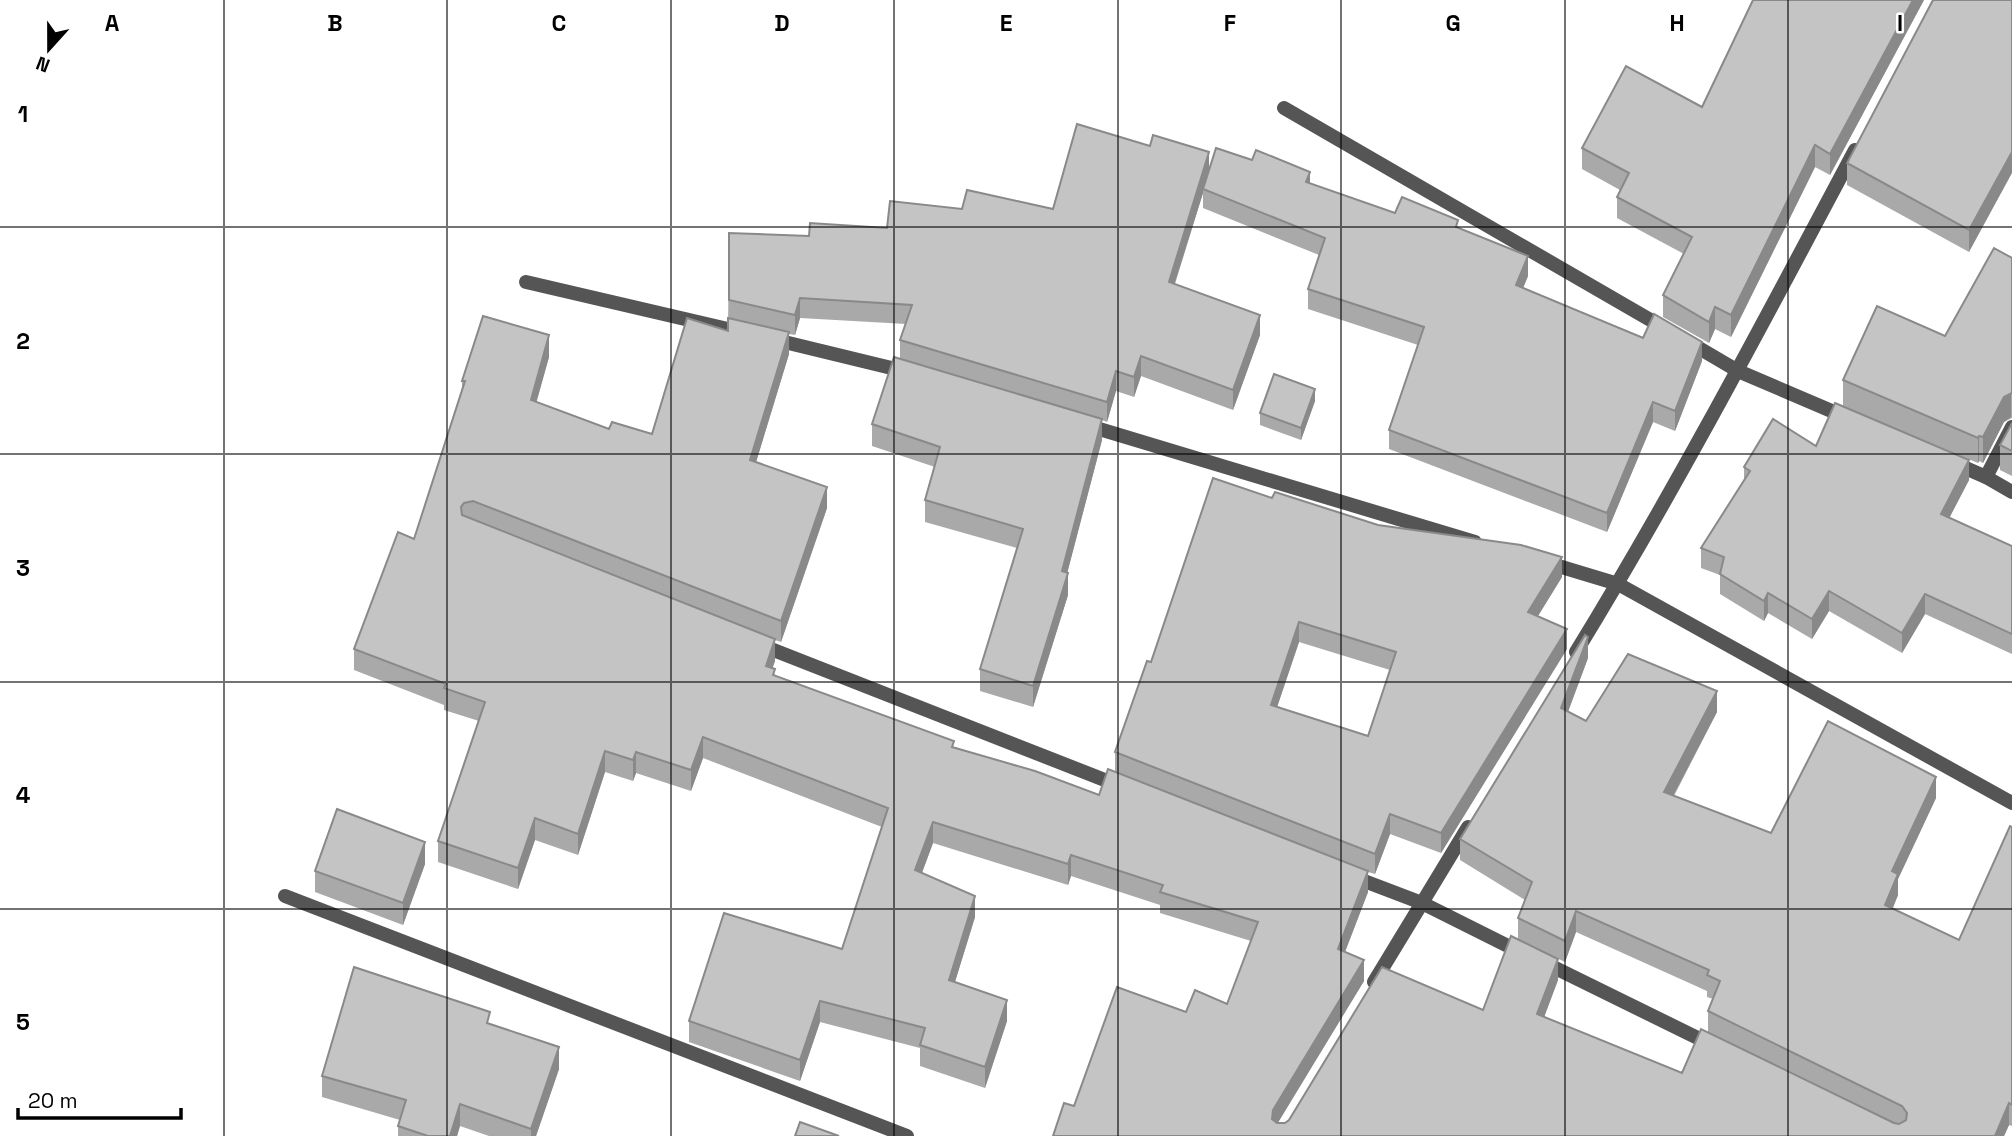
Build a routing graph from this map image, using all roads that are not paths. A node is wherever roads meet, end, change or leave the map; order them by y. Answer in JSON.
{"nodes":[{"id":1,"x":1284,"y":108,"type":"dead end"},
{"id":2,"x":1865,"y":132,"type":"edge"},
{"id":3,"x":526,"y":282,"type":"dead end"},
{"id":4,"x":1738,"y":371,"type":"junction"},
{"id":5,"x":920,"y":376,"type":"edge"},
{"id":6,"x":1068,"y":420,"type":"edge"},
{"id":7,"x":1862,"y":424,"type":"edge"},
{"id":8,"x":2012,"y":427,"type":"edge"},
{"id":9,"x":1936,"y":456,"type":"edge"},
{"id":10,"x":1986,"y":477,"type":"junction"},
{"id":11,"x":2012,"y":492,"type":"edge"},
{"id":12,"x":1483,"y":544,"type":"edge"},
{"id":13,"x":1537,"y":560,"type":"edge"},
{"id":14,"x":1618,"y":584,"type":"junction"},
{"id":15,"x":740,"y":637,"type":"edge"},
{"id":16,"x":1567,"y":667,"type":"edge"},
{"id":17,"x":1139,"y":793,"type":"edge"},
{"id":18,"x":2012,"y":803,"type":"edge"},
{"id":19,"x":1480,"y":809,"type":"edge"},
{"id":20,"x":1332,"y":868,"type":"edge"},
{"id":21,"x":285,"y":896,"type":"dead end"},
{"id":22,"x":1422,"y":903,"type":"junction"},
{"id":23,"x":1366,"y":996,"type":"edge"},
{"id":24,"x":1722,"y":1050,"type":"edge"},
{"id":25,"x":906,"y":1136,"type":"edge"}],
"edges":[{"from":1,"to":4,"type":"street"},
{"from":2,"to":4,"type":"street"},
{"from":3,"to":5,"type":"street"},
{"from":4,"to":7,"type":"street"},
{"from":4,"to":14,"type":"street"},
{"from":6,"to":12,"type":"street"},
{"from":8,"to":10,"type":"street"},
{"from":9,"to":10,"type":"street"},
{"from":10,"to":11,"type":"street"},
{"from":13,"to":14,"type":"street"},
{"from":14,"to":16,"type":"street"},
{"from":14,"to":18,"type":"street"},
{"from":15,"to":17,"type":"street"},
{"from":19,"to":22,"type":"street"},
{"from":20,"to":22,"type":"street"},
{"from":21,"to":25,"type":"street"},
{"from":22,"to":23,"type":"street"},
{"from":22,"to":24,"type":"street"}]}
